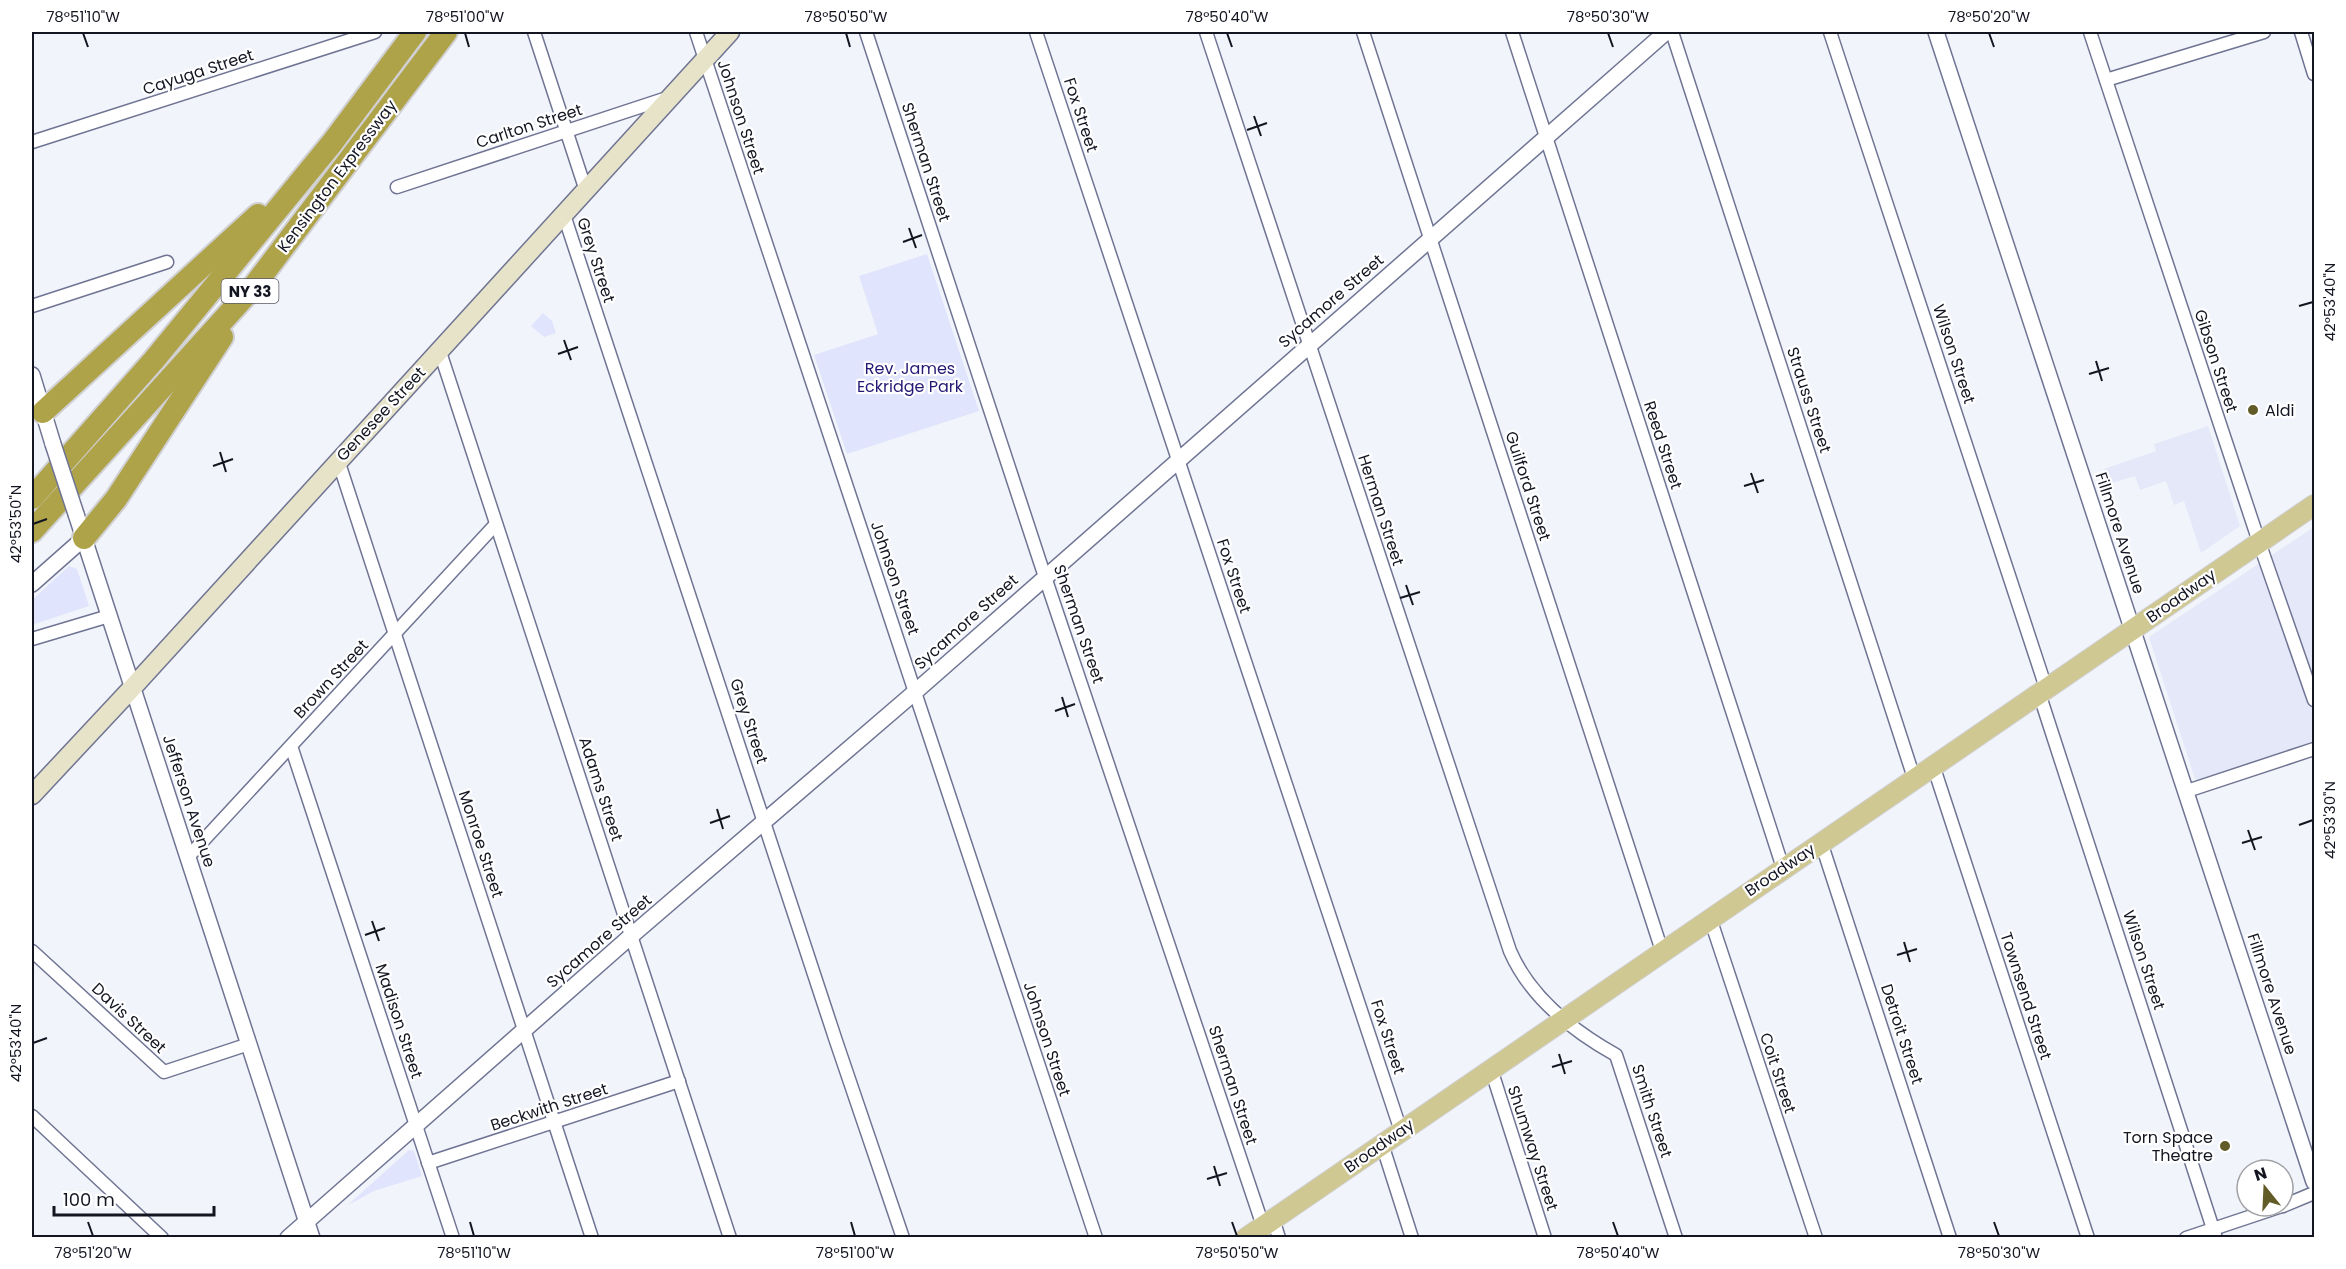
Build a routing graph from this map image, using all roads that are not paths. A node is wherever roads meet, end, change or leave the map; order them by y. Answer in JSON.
{"nodes":[{"id":1,"x":375,"y":32,"type":"edge"},
{"id":2,"x":415,"y":32,"type":"edge"},
{"id":3,"x":446,"y":32,"type":"edge"},
{"id":4,"x":534,"y":32,"type":"edge"},
{"id":5,"x":696,"y":32,"type":"edge"},
{"id":6,"x":730,"y":32,"type":"edge"},
{"id":7,"x":866,"y":32,"type":"edge"},
{"id":8,"x":1036,"y":32,"type":"edge"},
{"id":9,"x":1206,"y":32,"type":"edge"},
{"id":10,"x":1363,"y":32,"type":"edge"},
{"id":11,"x":1512,"y":32,"type":"edge"},
{"id":12,"x":1666,"y":32,"type":"edge"},
{"id":13,"x":1672,"y":32,"type":"edge"},
{"id":14,"x":1830,"y":32,"type":"edge"},
{"id":15,"x":1936,"y":32,"type":"edge"},
{"id":16,"x":2090,"y":32,"type":"edge"},
{"id":17,"x":2264,"y":32,"type":"edge"},
{"id":18,"x":2301,"y":32,"type":"edge"},
{"id":19,"x":2227,"y":37,"type":"edge"},
{"id":20,"x":705,"y":59,"type":"junction"},
{"id":21,"x":2314,"y":74,"type":"edge"},
{"id":22,"x":2106,"y":80,"type":"junction"},
{"id":23,"x":671,"y":97,"type":"junction"},
{"id":24,"x":567,"y":131,"type":"junction"},
{"id":25,"x":1546,"y":137,"type":"junction"},
{"id":26,"x":32,"y":142,"type":"edge"},
{"id":27,"x":332,"y":143,"type":"junction"},
{"id":28,"x":397,"y":187,"type":"dead end"},
{"id":29,"x":586,"y":191,"type":"junction"},
{"id":30,"x":564,"y":215,"type":"junction"},
{"id":31,"x":1430,"y":237,"type":"junction"},
{"id":32,"x":166,"y":262,"type":"dead end"},
{"id":33,"x":254,"y":286,"type":"junction"},
{"id":34,"x":32,"y":306,"type":"edge"},
{"id":35,"x":1309,"y":345,"type":"junction"},
{"id":36,"x":440,"y":352,"type":"junction"},
{"id":37,"x":32,"y":375,"type":"edge"},
{"id":38,"x":37,"y":419,"type":"edge"},
{"id":39,"x":338,"y":460,"type":"junction"},
{"id":40,"x":1179,"y":460,"type":"junction"},
{"id":41,"x":32,"y":498,"type":"edge"},
{"id":42,"x":2314,"y":505,"type":"edge"},
{"id":43,"x":496,"y":524,"type":"junction"},
{"id":44,"x":32,"y":531,"type":"edge"},
{"id":45,"x":84,"y":538,"type":"junction"},
{"id":46,"x":2259,"y":542,"type":"junction"},
{"id":47,"x":1045,"y":577,"type":"junction"},
{"id":48,"x":32,"y":584,"type":"edge"},
{"id":49,"x":109,"y":616,"type":"junction"},
{"id":50,"x":2132,"y":630,"type":"junction"},
{"id":51,"x":395,"y":633,"type":"junction"},
{"id":52,"x":32,"y":639,"type":"edge"},
{"id":53,"x":133,"y":687,"type":"junction"},
{"id":54,"x":2042,"y":690,"type":"junction"},
{"id":55,"x":915,"y":692,"type":"junction"},
{"id":56,"x":2314,"y":700,"type":"edge"},
{"id":57,"x":291,"y":746,"type":"junction"},
{"id":58,"x":2314,"y":749,"type":"edge"},
{"id":59,"x":1933,"y":765,"type":"junction"},
{"id":60,"x":1914,"y":778,"type":"junction"},
{"id":61,"x":2187,"y":791,"type":"junction"},
{"id":62,"x":32,"y":795,"type":"edge"},
{"id":63,"x":765,"y":821,"type":"junction"},
{"id":64,"x":1821,"y":842,"type":"junction"},
{"id":65,"x":189,"y":856,"type":"junction"},
{"id":66,"x":1783,"y":868,"type":"junction"},
{"id":67,"x":1710,"y":918,"type":"junction"},
{"id":68,"x":631,"y":936,"type":"junction"},
{"id":69,"x":32,"y":951,"type":"edge"},
{"id":70,"x":1662,"y":951,"type":"junction"},
{"id":71,"x":1563,"y":1019,"type":"junction"},
{"id":72,"x":524,"y":1030,"type":"junction"},
{"id":73,"x":249,"y":1044,"type":"junction"},
{"id":74,"x":1491,"y":1069,"type":"junction"},
{"id":75,"x":679,"y":1081,"type":"junction"},
{"id":76,"x":32,"y":1116,"type":"edge"},
{"id":77,"x":554,"y":1122,"type":"junction"},
{"id":78,"x":416,"y":1126,"type":"junction"},
{"id":79,"x":1401,"y":1131,"type":"junction"},
{"id":80,"x":1382,"y":1144,"type":"junction"},
{"id":81,"x":428,"y":1163,"type":"junction"},
{"id":82,"x":2314,"y":1182,"type":"edge"},
{"id":83,"x":2314,"y":1193,"type":"edge"},
{"id":84,"x":2295,"y":1201,"type":"edge"},
{"id":85,"x":2252,"y":1218,"type":"edge"},
{"id":86,"x":307,"y":1221,"type":"junction"},
{"id":87,"x":1271,"y":1227,"type":"edge"},
{"id":88,"x":2215,"y":1233,"type":"edge"},
{"id":89,"x":162,"y":1238,"type":"edge"},
{"id":90,"x":288,"y":1238,"type":"edge"},
{"id":91,"x":312,"y":1238,"type":"edge"},
{"id":92,"x":453,"y":1238,"type":"edge"},
{"id":93,"x":592,"y":1238,"type":"edge"},
{"id":94,"x":730,"y":1238,"type":"edge"},
{"id":95,"x":903,"y":1238,"type":"edge"},
{"id":96,"x":1096,"y":1238,"type":"edge"},
{"id":97,"x":1246,"y":1238,"type":"edge"},
{"id":98,"x":1412,"y":1238,"type":"edge"},
{"id":99,"x":1545,"y":1238,"type":"edge"},
{"id":100,"x":1676,"y":1238,"type":"edge"},
{"id":101,"x":1816,"y":1238,"type":"edge"},
{"id":102,"x":1950,"y":1238,"type":"edge"},
{"id":103,"x":2088,"y":1238,"type":"edge"},
{"id":104,"x":2186,"y":1238,"type":"edge"}],
"edges":[{"from":1,"to":26,"type":"street","name":"Cayuga Street"},
{"from":2,"to":27,"type":"highway","name":"Kensington Expressway","number":"NY 33"},
{"from":3,"to":33,"type":"highway","name":"Kensington Expressway","number":"NY 33"},
{"from":4,"to":24,"type":"street","name":"Grey Street"},
{"from":5,"to":20,"type":"street","name":"Johnson Street"},
{"from":6,"to":20,"type":"main road","name":"Genesee Street"},
{"from":7,"to":47,"type":"street","name":"Sherman Street"},
{"from":8,"to":40,"type":"street","name":"Fox Street"},
{"from":9,"to":35,"type":"street","name":"Herman Street"},
{"from":10,"to":31,"type":"street","name":"Guilford Street"},
{"from":11,"to":25,"type":"street","name":"Reed Street"},
{"from":12,"to":25,"type":"street","name":"Sycamore Street"},
{"from":13,"to":60,"type":"street","name":"Strauss Street"},
{"from":14,"to":54,"type":"street","name":"Wilson Street"},
{"from":15,"to":50,"type":"street","name":"Fillmore Avenue"},
{"from":16,"to":22,"type":"street","name":"Gibson Street"},
{"from":17,"to":19,"type":"street"},
{"from":18,"to":21,"type":"street"},
{"from":19,"to":22,"type":"street"},
{"from":20,"to":23,"type":"main road","name":"Genesee Street"},
{"from":20,"to":55,"type":"street","name":"Johnson Street"},
{"from":22,"to":46,"type":"street","name":"Gibson Street"},
{"from":23,"to":24,"type":"street","name":"Carlton Street"},
{"from":23,"to":29,"type":"main road","name":"Genesee Street"},
{"from":24,"to":28,"type":"street","name":"Carlton Street"},
{"from":24,"to":29,"type":"street","name":"Grey Street"},
{"from":25,"to":31,"type":"street","name":"Sycamore Street"},
{"from":25,"to":66,"type":"street","name":"Reed Street"},
{"from":27,"to":38,"type":"highway"},
{"from":27,"to":41,"type":"highway","name":"Kensington Expressway","number":"NY 33"},
{"from":29,"to":30,"type":"main road","name":"Genesee Street"},
{"from":30,"to":36,"type":"main road","name":"Genesee Street"},
{"from":30,"to":63,"type":"street","name":"Grey Street"},
{"from":31,"to":35,"type":"street","name":"Sycamore Street"},
{"from":31,"to":70,"type":"street","name":"Guilford Street"},
{"from":32,"to":34,"type":"street"},
{"from":33,"to":44,"type":"highway","name":"Kensington Expressway","number":"NY 33"},
{"from":33,"to":45,"type":"highway"},
{"from":35,"to":40,"type":"street","name":"Sycamore Street"},
{"from":35,"to":71,"type":"street","name":"Herman Street"},
{"from":36,"to":39,"type":"main road","name":"Genesee Street"},
{"from":36,"to":43,"type":"street","name":"Adams Street"},
{"from":37,"to":38,"type":"street","name":"Jefferson Avenue"},
{"from":38,"to":45,"type":"street","name":"Jefferson Avenue","bridge":true},
{"from":39,"to":51,"type":"street","name":"Monroe Street"},
{"from":39,"to":53,"type":"main road","name":"Genesee Street"},
{"from":40,"to":47,"type":"street","name":"Sycamore Street"},
{"from":40,"to":79,"type":"street","name":"Fox Street"},
{"from":42,"to":46,"type":"main road","name":"Broadway"},
{"from":43,"to":51,"type":"street","name":"Brown Street"},
{"from":43,"to":68,"type":"street","name":"Adams Street"},
{"from":45,"to":48,"type":"street"},
{"from":45,"to":49,"type":"street","name":"Jefferson Avenue"},
{"from":46,"to":50,"type":"main road","name":"Broadway"},
{"from":46,"to":56,"type":"street","name":"Gibson Street"},
{"from":47,"to":55,"type":"street","name":"Sycamore Street"},
{"from":47,"to":87,"type":"street","name":"Sherman Street"},
{"from":49,"to":52,"type":"street"},
{"from":49,"to":53,"type":"street","name":"Jefferson Avenue"},
{"from":50,"to":54,"type":"main road","name":"Broadway"},
{"from":50,"to":61,"type":"street","name":"Fillmore Avenue"},
{"from":51,"to":57,"type":"street","name":"Brown Street"},
{"from":51,"to":72,"type":"street","name":"Monroe Street"},
{"from":53,"to":62,"type":"main road","name":"Genesee Street"},
{"from":53,"to":65,"type":"street","name":"Jefferson Avenue"},
{"from":54,"to":59,"type":"main road","name":"Broadway"},
{"from":54,"to":88,"type":"street","name":"Wilson Street"},
{"from":55,"to":63,"type":"street","name":"Sycamore Street"},
{"from":55,"to":96,"type":"street","name":"Johnson Street"},
{"from":57,"to":65,"type":"street","name":"Brown Street"},
{"from":57,"to":78,"type":"street","name":"Madison Street"},
{"from":58,"to":61,"type":"street"},
{"from":59,"to":60,"type":"main road","name":"Broadway"},
{"from":59,"to":103,"type":"street","name":"Townsend Street"},
{"from":60,"to":64,"type":"main road","name":"Broadway"},
{"from":61,"to":82,"type":"street","name":"Fillmore Avenue"},
{"from":63,"to":68,"type":"street","name":"Sycamore Street"},
{"from":63,"to":95,"type":"street","name":"Grey Street"},
{"from":64,"to":66,"type":"main road","name":"Broadway"},
{"from":64,"to":102,"type":"street","name":"Detroit Street"},
{"from":65,"to":73,"type":"street","name":"Jefferson Avenue"},
{"from":66,"to":67,"type":"main road","name":"Broadway"},
{"from":67,"to":70,"type":"main road","name":"Broadway"},
{"from":67,"to":101,"type":"street","name":"Coit Street"},
{"from":68,"to":72,"type":"street","name":"Sycamore Street"},
{"from":68,"to":75,"type":"street","name":"Adams Street"},
{"from":69,"to":73,"type":"street","name":"Davis Street"},
{"from":70,"to":71,"type":"main road","name":"Broadway"},
{"from":71,"to":74,"type":"main road","name":"Broadway"},
{"from":71,"to":100,"type":"street","name":"Smith Street"},
{"from":72,"to":77,"type":"street","name":"Monroe Street"},
{"from":72,"to":78,"type":"street","name":"Sycamore Street"},
{"from":73,"to":86,"type":"street","name":"Jefferson Avenue"},
{"from":74,"to":79,"type":"main road","name":"Broadway"},
{"from":74,"to":99,"type":"street","name":"Shumway Street"},
{"from":75,"to":77,"type":"street","name":"Beckwith Street"},
{"from":75,"to":94,"type":"street","name":"Adams Street"},
{"from":76,"to":89,"type":"street"},
{"from":77,"to":81,"type":"street","name":"Beckwith Street"},
{"from":77,"to":93,"type":"street","name":"Monroe Street"},
{"from":78,"to":81,"type":"street","name":"Madison Street"},
{"from":78,"to":86,"type":"street","name":"Sycamore Street"},
{"from":79,"to":80,"type":"main road","name":"Broadway"},
{"from":80,"to":87,"type":"main road","name":"Broadway"},
{"from":80,"to":98,"type":"street"},
{"from":81,"to":92,"type":"street","name":"Madison Street"},
{"from":83,"to":84,"type":"street"},
{"from":85,"to":88,"type":"street"},
{"from":86,"to":90,"type":"street","name":"Sycamore Street"},
{"from":86,"to":91,"type":"street","name":"Jefferson Avenue"},
{"from":87,"to":97,"type":"main road","name":"Broadway"},
{"from":88,"to":104,"type":"street"}]}
